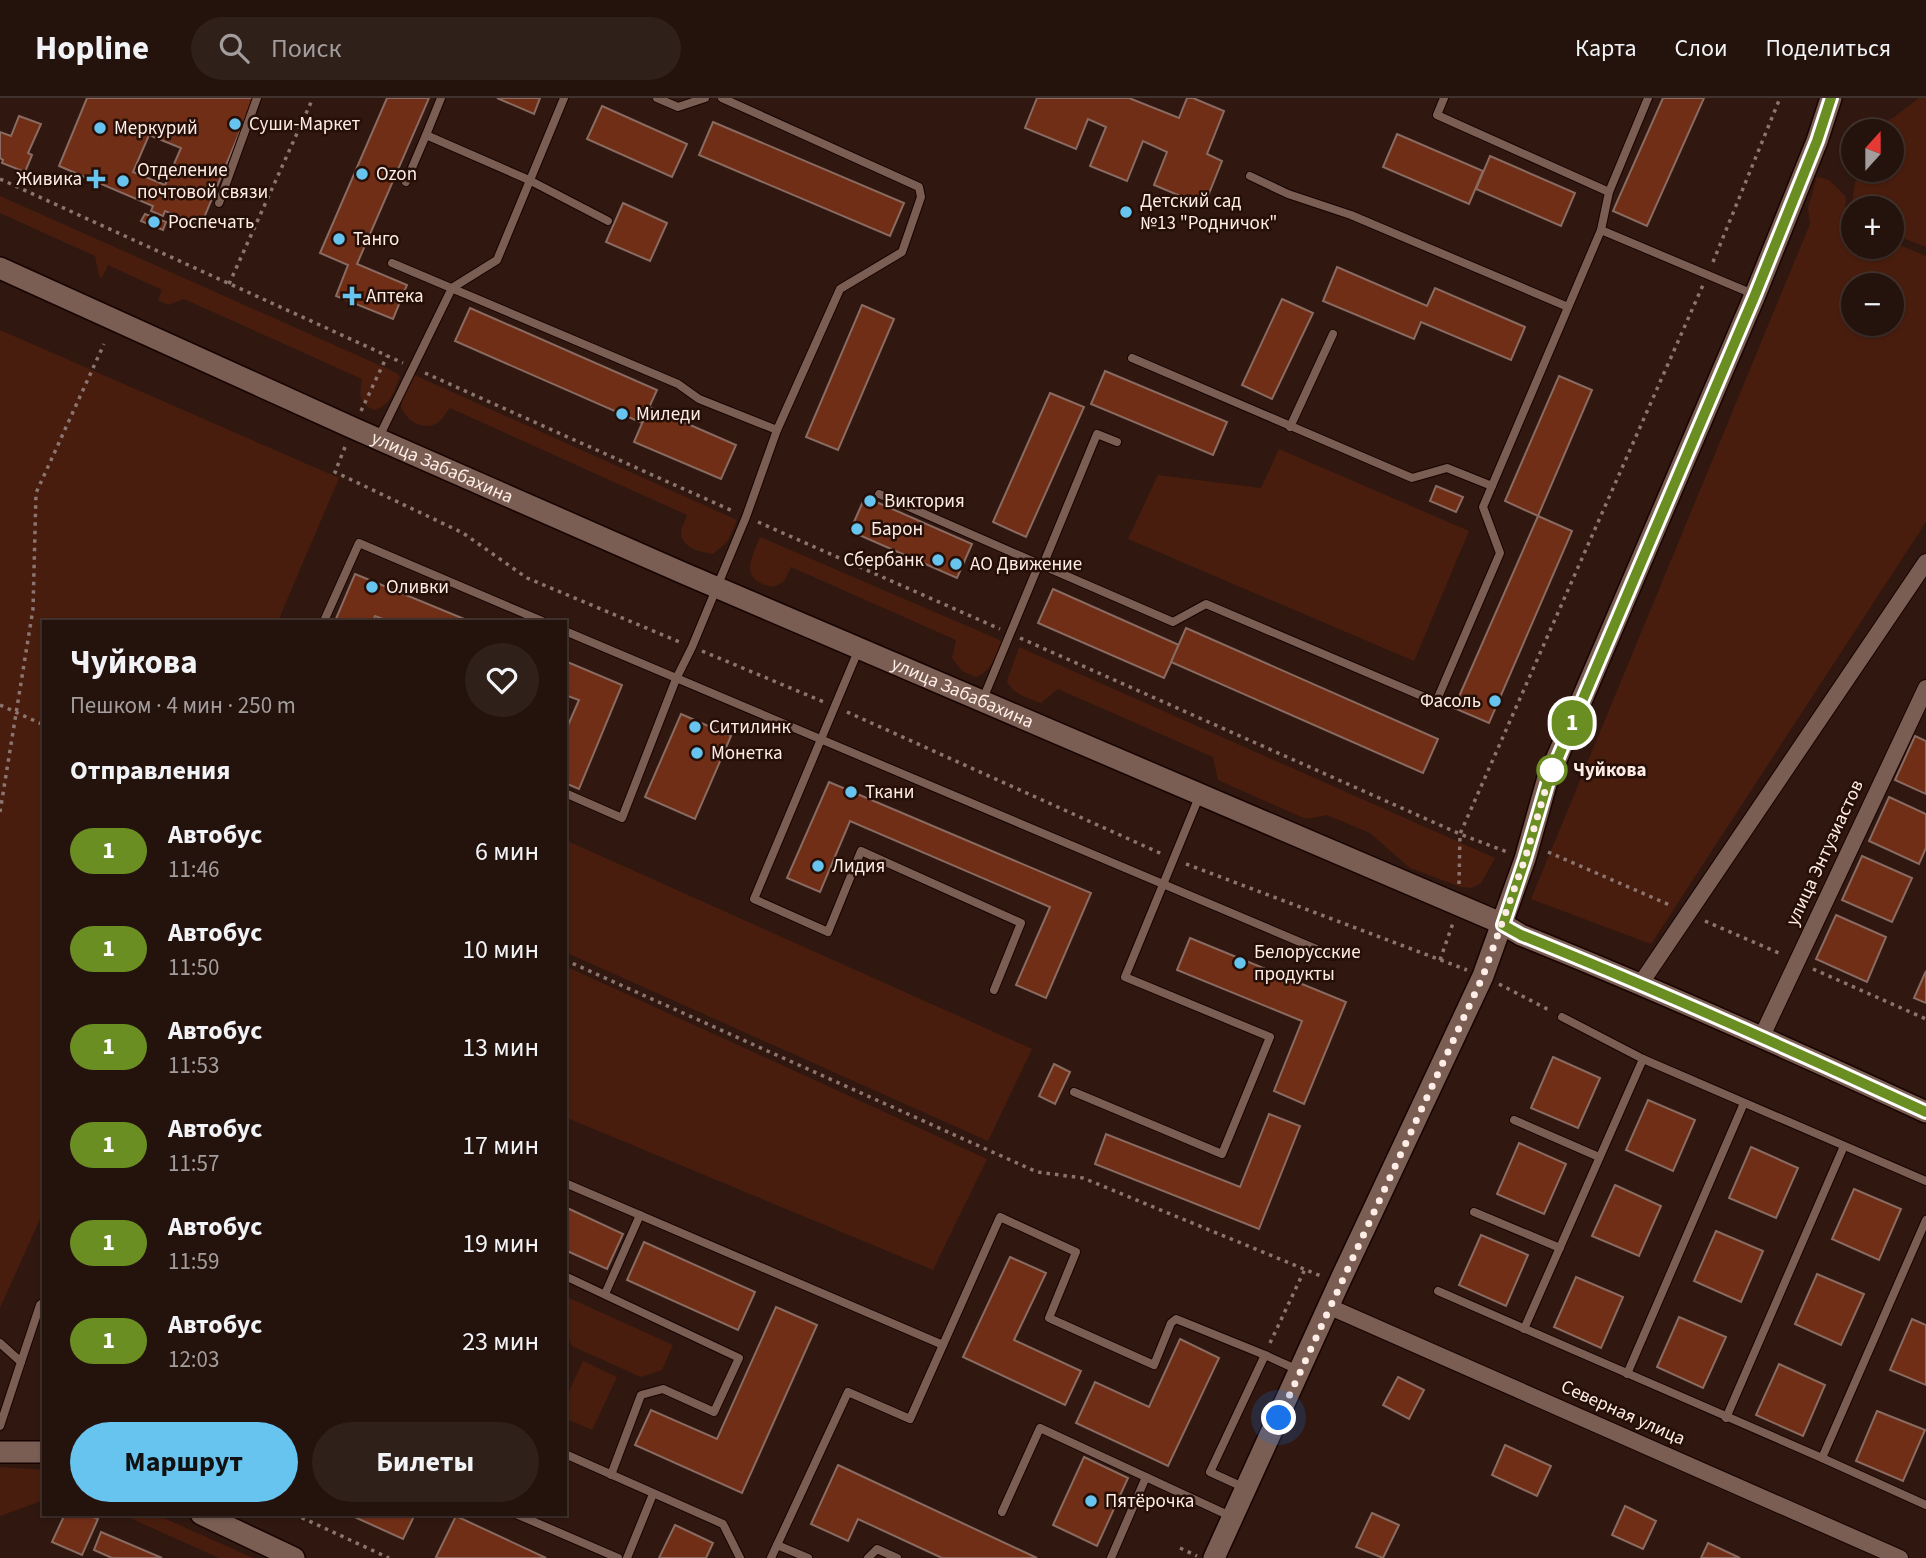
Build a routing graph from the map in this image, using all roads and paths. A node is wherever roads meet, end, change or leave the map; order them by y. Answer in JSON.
{"nodes":[{"id":1,"x":257,"y":98,"type":"edge"},
{"id":2,"x":313,"y":98,"type":"edge"},
{"id":3,"x":441,"y":98,"type":"edge"},
{"id":4,"x":564,"y":98,"type":"edge"},
{"id":5,"x":657,"y":98,"type":"edge"},
{"id":6,"x":705,"y":98,"type":"edge"},
{"id":7,"x":722,"y":98,"type":"edge"},
{"id":8,"x":1444,"y":98,"type":"edge"},
{"id":9,"x":1648,"y":98,"type":"edge"},
{"id":10,"x":1780,"y":98,"type":"edge"},
{"id":11,"x":1831,"y":98,"type":"edge"},
{"id":12,"x":426,"y":135,"type":"junction"},
{"id":13,"x":1250,"y":176,"type":"dead end"},
{"id":14,"x":0,"y":179,"type":"edge"},
{"id":15,"x":529,"y":180,"type":"junction"},
{"id":16,"x":406,"y":182,"type":"dead end"},
{"id":17,"x":1609,"y":192,"type":"junction"},
{"id":18,"x":219,"y":203,"type":"dead end"},
{"id":19,"x":608,"y":222,"type":"dead end"},
{"id":20,"x":1601,"y":230,"type":"junction"},
{"id":21,"x":392,"y":263,"type":"dead end"},
{"id":22,"x":0,"y":268,"type":"edge"},
{"id":23,"x":1707,"y":275,"type":"junction"},
{"id":24,"x":229,"y":284,"type":"junction"},
{"id":25,"x":452,"y":288,"type":"junction"},
{"id":26,"x":1755,"y":295,"type":"junction"},
{"id":27,"x":1568,"y":307,"type":"junction"},
{"id":28,"x":1333,"y":334,"type":"dead end"},
{"id":29,"x":104,"y":344,"type":"dead end"},
{"id":30,"x":387,"y":356,"type":"junction"},
{"id":31,"x":1132,"y":358,"type":"dead end"},
{"id":32,"x":411,"y":367,"type":"junction"},
{"id":33,"x":1290,"y":427,"type":"junction"},
{"id":34,"x":353,"y":428,"type":"junction"},
{"id":35,"x":777,"y":430,"type":"junction"},
{"id":36,"x":378,"y":439,"type":"junction"},
{"id":37,"x":1117,"y":442,"type":"dead end"},
{"id":38,"x":1492,"y":486,"type":"junction"},
{"id":39,"x":879,"y":494,"type":"dead end"},
{"id":40,"x":746,"y":517,"type":"junction"},
{"id":41,"x":1926,"y":562,"type":"edge"},
{"id":42,"x":1041,"y":565,"type":"junction"},
{"id":43,"x":716,"y":587,"type":"junction"},
{"id":44,"x":324,"y":620,"type":"edge"},
{"id":45,"x":540,"y":620,"type":"edge"},
{"id":46,"x":567,"y":632,"type":"edge"},
{"id":47,"x":1010,"y":634,"type":"junction"},
{"id":48,"x":692,"y":647,"type":"junction"},
{"id":49,"x":859,"y":648,"type":"junction"},
{"id":50,"x":676,"y":678,"type":"junction"},
{"id":51,"x":1926,"y":688,"type":"edge"},
{"id":52,"x":982,"y":701,"type":"junction"},
{"id":53,"x":0,"y":705,"type":"edge"},
{"id":54,"x":835,"y":707,"type":"junction"},
{"id":55,"x":16,"y":712,"type":"junction"},
{"id":56,"x":42,"y":724,"type":"edge"},
{"id":57,"x":821,"y":740,"type":"junction"},
{"id":58,"x":567,"y":794,"type":"edge"},
{"id":59,"x":1200,"y":794,"type":"junction"},
{"id":60,"x":0,"y":812,"type":"edge"},
{"id":61,"x":1460,"y":834,"type":"junction"},
{"id":62,"x":1173,"y":859,"type":"junction"},
{"id":63,"x":1525,"y":859,"type":"junction"},
{"id":64,"x":1163,"y":884,"type":"junction"},
{"id":65,"x":1458,"y":906,"type":"junction"},
{"id":66,"x":1688,"y":914,"type":"junction"},
{"id":67,"x":1503,"y":925,"type":"junction"},
{"id":68,"x":1333,"y":956,"type":"dead end"},
{"id":69,"x":1440,"y":960,"type":"junction"},
{"id":70,"x":567,"y":961,"type":"edge"},
{"id":71,"x":1797,"y":961,"type":"junction"},
{"id":72,"x":1483,"y":976,"type":"junction"},
{"id":73,"x":1641,"y":983,"type":"junction"},
{"id":74,"x":994,"y":990,"type":"dead end"},
{"id":75,"x":1562,"y":1017,"type":"joint"},
{"id":76,"x":1926,"y":1019,"type":"edge"},
{"id":77,"x":1762,"y":1035,"type":"junction"},
{"id":78,"x":1643,"y":1059,"type":"junction"},
{"id":79,"x":1074,"y":1092,"type":"dead end"},
{"id":80,"x":1744,"y":1103,"type":"junction"},
{"id":81,"x":1926,"y":1112,"type":"edge"},
{"id":82,"x":1514,"y":1120,"type":"dead end"},
{"id":83,"x":1844,"y":1146,"type":"junction"},
{"id":84,"x":1600,"y":1157,"type":"junction"},
{"id":85,"x":1926,"y":1181,"type":"edge"},
{"id":86,"x":567,"y":1184,"type":"edge"},
{"id":87,"x":1474,"y":1212,"type":"dead end"},
{"id":88,"x":640,"y":1215,"type":"junction"},
{"id":89,"x":1926,"y":1220,"type":"edge"},
{"id":90,"x":1560,"y":1248,"type":"junction"},
{"id":91,"x":1305,"y":1269,"type":"junction"},
{"id":92,"x":567,"y":1277,"type":"edge"},
{"id":93,"x":1339,"y":1283,"type":"junction"},
{"id":94,"x":1438,"y":1292,"type":"dead end"},
{"id":95,"x":605,"y":1294,"type":"junction"},
{"id":96,"x":42,"y":1304,"type":"edge"},
{"id":97,"x":1330,"y":1307,"type":"junction"},
{"id":98,"x":1524,"y":1329,"type":"junction"},
{"id":99,"x":0,"y":1343,"type":"edge"},
{"id":100,"x":943,"y":1345,"type":"junction"},
{"id":101,"x":1265,"y":1354,"type":"junction"},
{"id":102,"x":21,"y":1363,"type":"junction"},
{"id":103,"x":1299,"y":1370,"type":"junction"},
{"id":104,"x":1627,"y":1374,"type":"junction"},
{"id":105,"x":1727,"y":1418,"type":"junction"},
{"id":106,"x":0,"y":1426,"type":"edge"},
{"id":107,"x":0,"y":1452,"type":"edge"},
{"id":108,"x":42,"y":1452,"type":"edge"},
{"id":109,"x":567,"y":1455,"type":"edge"},
{"id":110,"x":1822,"y":1458,"type":"junction"},
{"id":111,"x":611,"y":1475,"type":"junction"},
{"id":112,"x":1146,"y":1477,"type":"junction"},
{"id":113,"x":1247,"y":1489,"type":"junction"},
{"id":114,"x":653,"y":1494,"type":"junction"},
{"id":115,"x":1926,"y":1505,"type":"edge"},
{"id":116,"x":1002,"y":1513,"type":"dead end"},
{"id":117,"x":205,"y":1516,"type":"edge"},
{"id":118,"x":298,"y":1516,"type":"edge"},
{"id":119,"x":521,"y":1516,"type":"edge"},
{"id":120,"x":1233,"y":1518,"type":"junction"},
{"id":121,"x":777,"y":1545,"type":"junction"},
{"id":122,"x":1180,"y":1548,"type":"dead end"},
{"id":123,"x":294,"y":1558,"type":"edge"},
{"id":124,"x":389,"y":1558,"type":"edge"},
{"id":125,"x":618,"y":1558,"type":"edge"},
{"id":126,"x":627,"y":1558,"type":"edge"},
{"id":127,"x":740,"y":1558,"type":"edge"},
{"id":128,"x":771,"y":1558,"type":"edge"},
{"id":129,"x":808,"y":1558,"type":"edge"},
{"id":130,"x":868,"y":1558,"type":"edge"},
{"id":131,"x":897,"y":1558,"type":"edge"},
{"id":132,"x":1111,"y":1558,"type":"edge"},
{"id":133,"x":1202,"y":1558,"type":"edge"},
{"id":134,"x":1214,"y":1558,"type":"edge"},
{"id":135,"x":1900,"y":1558,"type":"edge"}],
"edges":[{"from":1,"to":18,"type":"lane"},
{"from":2,"to":24,"type":"path"},
{"from":3,"to":12,"type":"lane"},
{"from":4,"to":15,"type":"lane"},
{"from":5,"to":6,"type":"lane"},
{"from":7,"to":35,"type":"lane"},
{"from":8,"to":17,"type":"lane"},
{"from":9,"to":17,"type":"lane"},
{"from":10,"to":23,"type":"path"},
{"from":11,"to":26,"type":"street"},
{"from":12,"to":15,"type":"lane"},
{"from":12,"to":16,"type":"lane"},
{"from":13,"to":27,"type":"lane"},
{"from":14,"to":24,"type":"path"},
{"from":15,"to":19,"type":"lane"},
{"from":15,"to":25,"type":"lane"},
{"from":17,"to":20,"type":"lane"},
{"from":20,"to":23,"type":"lane"},
{"from":20,"to":27,"type":"lane"},
{"from":21,"to":25,"type":"lane"},
{"from":22,"to":34,"type":"street","name":"улица Забабахина"},
{"from":23,"to":26,"type":"lane"},
{"from":23,"to":61,"type":"path"},
{"from":24,"to":30,"type":"path"},
{"from":25,"to":32,"type":"lane"},
{"from":25,"to":35,"type":"lane"},
{"from":26,"to":63,"type":"street"},
{"from":27,"to":38,"type":"lane"},
{"from":28,"to":33,"type":"lane"},
{"from":29,"to":55,"type":"path"},
{"from":30,"to":32,"type":"path"},
{"from":30,"to":34,"type":"path"},
{"from":31,"to":33,"type":"lane"},
{"from":32,"to":36,"type":"lane"},
{"from":32,"to":40,"type":"path"},
{"from":33,"to":38,"type":"lane"},
{"from":34,"to":36,"type":"street","name":"улица Забабахина"},
{"from":34,"to":48,"type":"path"},
{"from":35,"to":40,"type":"lane"},
{"from":36,"to":43,"type":"street","name":"улица Забабахина"},
{"from":37,"to":42,"type":"lane"},
{"from":38,"to":42,"type":"lane"},
{"from":39,"to":42,"type":"lane"},
{"from":40,"to":43,"type":"lane"},
{"from":40,"to":47,"type":"path"},
{"from":41,"to":66,"type":"street"},
{"from":42,"to":47,"type":"lane"},
{"from":43,"to":48,"type":"lane"},
{"from":43,"to":49,"type":"street","name":"улица Забабахина"},
{"from":44,"to":45,"type":"lane"},
{"from":46,"to":50,"type":"lane"},
{"from":47,"to":52,"type":"lane"},
{"from":47,"to":61,"type":"path"},
{"from":48,"to":50,"type":"lane"},
{"from":48,"to":54,"type":"path"},
{"from":49,"to":52,"type":"street","name":"улица Забабахина"},
{"from":49,"to":54,"type":"lane"},
{"from":50,"to":57,"type":"lane"},
{"from":50,"to":58,"type":"lane"},
{"from":51,"to":71,"type":"street","name":"улица Энтузиастов"},
{"from":52,"to":59,"type":"street","name":"улица Забабахина"},
{"from":53,"to":55,"type":"path"},
{"from":54,"to":57,"type":"lane"},
{"from":54,"to":62,"type":"path"},
{"from":55,"to":56,"type":"path"},
{"from":55,"to":60,"type":"path"},
{"from":57,"to":64,"type":"lane"},
{"from":57,"to":74,"type":"lane"},
{"from":59,"to":62,"type":"lane"},
{"from":59,"to":65,"type":"street","name":"улица Забабахина"},
{"from":61,"to":63,"type":"path"},
{"from":61,"to":65,"type":"path"},
{"from":62,"to":64,"type":"lane"},
{"from":62,"to":69,"type":"path"},
{"from":63,"to":66,"type":"path"},
{"from":63,"to":67,"type":"street"},
{"from":64,"to":68,"type":"lane"},
{"from":64,"to":79,"type":"lane"},
{"from":65,"to":67,"type":"street","name":"улица Забабахина"},
{"from":65,"to":69,"type":"path"},
{"from":66,"to":71,"type":"path"},
{"from":66,"to":73,"type":"street"},
{"from":67,"to":72,"type":"street"},
{"from":67,"to":73,"type":"street","name":"улица Забабахина"},
{"from":69,"to":72,"type":"path"},
{"from":70,"to":91,"type":"path"},
{"from":71,"to":76,"type":"path"},
{"from":71,"to":77,"type":"street","name":"улица Энтузиастов"},
{"from":72,"to":75,"type":"path"},
{"from":72,"to":93,"type":"street"},
{"from":73,"to":77,"type":"street","name":"улица Забабахина"},
{"from":75,"to":78,"type":"lane"},
{"from":77,"to":81,"type":"street","name":"улица Забабахина"},
{"from":78,"to":80,"type":"lane"},
{"from":78,"to":84,"type":"lane"},
{"from":80,"to":83,"type":"lane"},
{"from":80,"to":104,"type":"lane"},
{"from":82,"to":84,"type":"lane"},
{"from":83,"to":85,"type":"lane"},
{"from":83,"to":105,"type":"lane"},
{"from":84,"to":90,"type":"lane"},
{"from":86,"to":88,"type":"lane"},
{"from":87,"to":90,"type":"lane"},
{"from":88,"to":95,"type":"lane"},
{"from":88,"to":100,"type":"lane"},
{"from":89,"to":110,"type":"lane"},
{"from":90,"to":98,"type":"lane"},
{"from":91,"to":93,"type":"path"},
{"from":91,"to":101,"type":"path"},
{"from":92,"to":95,"type":"lane"},
{"from":93,"to":97,"type":"street"},
{"from":94,"to":98,"type":"lane"},
{"from":95,"to":111,"type":"lane"},
{"from":96,"to":102,"type":"lane"},
{"from":97,"to":103,"type":"street"},
{"from":97,"to":135,"type":"street","name":"Северная улица"},
{"from":98,"to":104,"type":"lane"},
{"from":99,"to":102,"type":"lane"},
{"from":100,"to":101,"type":"lane"},
{"from":100,"to":121,"type":"lane"},
{"from":101,"to":103,"type":"lane"},
{"from":101,"to":113,"type":"lane"},
{"from":102,"to":106,"type":"lane"},
{"from":103,"to":113,"type":"street"},
{"from":104,"to":105,"type":"lane"},
{"from":105,"to":110,"type":"lane"},
{"from":107,"to":108,"type":"street"},
{"from":109,"to":111,"type":"lane"},
{"from":110,"to":115,"type":"lane"},
{"from":111,"to":114,"type":"lane"},
{"from":112,"to":116,"type":"lane"},
{"from":112,"to":120,"type":"lane"},
{"from":112,"to":132,"type":"lane"},
{"from":113,"to":120,"type":"street"},
{"from":114,"to":126,"type":"lane"},
{"from":114,"to":127,"type":"lane"},
{"from":117,"to":123,"type":"street"},
{"from":118,"to":124,"type":"path"},
{"from":119,"to":125,"type":"lane"},
{"from":120,"to":134,"type":"street"},
{"from":121,"to":128,"type":"lane"},
{"from":121,"to":129,"type":"lane"},
{"from":122,"to":133,"type":"path"},
{"from":130,"to":131,"type":"lane"}]}
